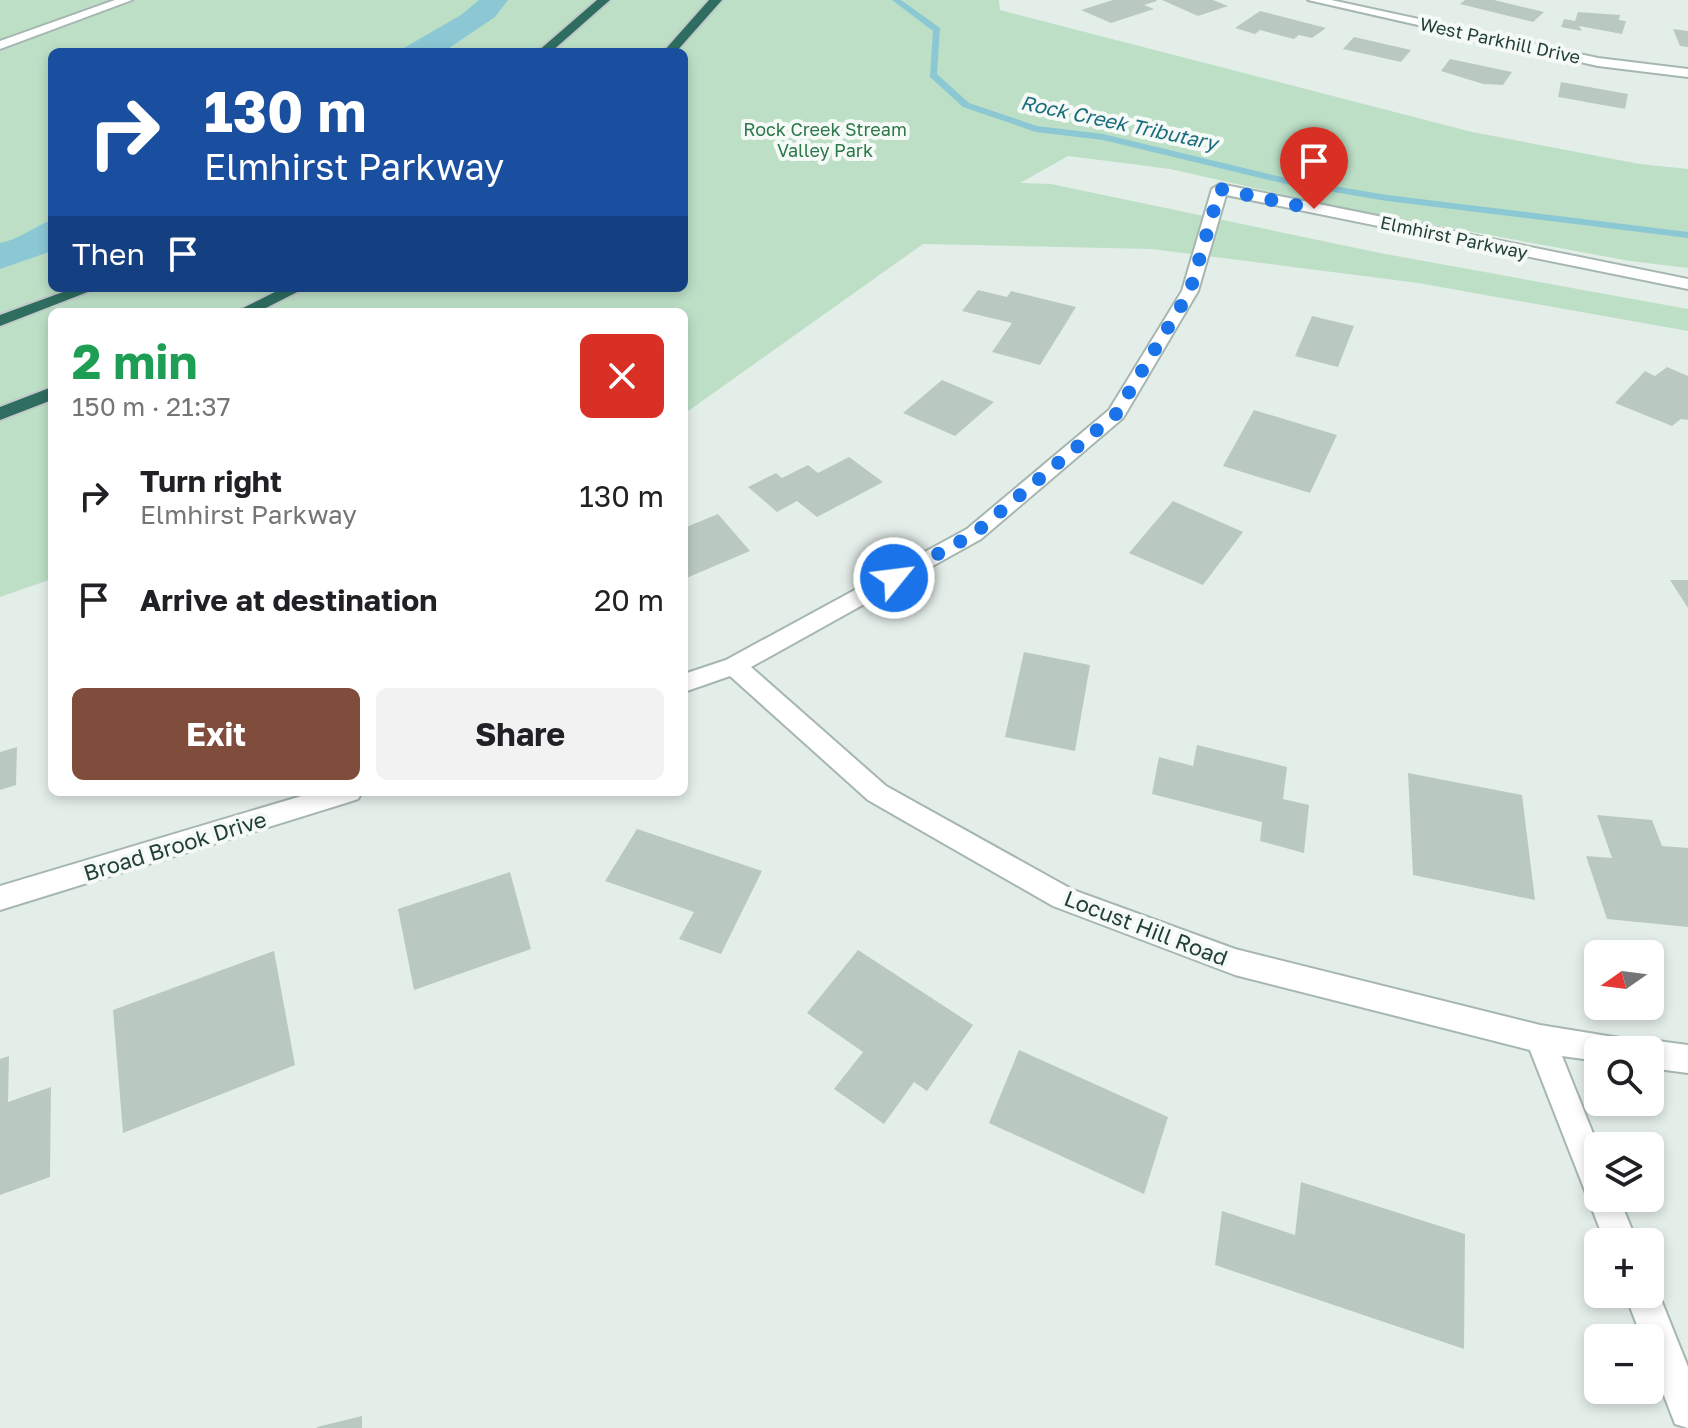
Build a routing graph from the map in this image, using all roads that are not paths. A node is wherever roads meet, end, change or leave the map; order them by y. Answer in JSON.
{"nodes":[{"id":1,"x":126,"y":0,"type":"edge"},
{"id":2,"x":604,"y":0,"type":"edge"},
{"id":3,"x":716,"y":0,"type":"edge"},
{"id":4,"x":1314,"y":0,"type":"edge"},
{"id":5,"x":0,"y":45,"type":"edge"},
{"id":6,"x":548,"y":48,"type":"edge"},
{"id":7,"x":673,"y":48,"type":"edge"},
{"id":8,"x":1688,"y":73,"type":"edge"},
{"id":9,"x":1688,"y":284,"type":"edge"},
{"id":10,"x":79,"y":292,"type":"edge"},
{"id":11,"x":288,"y":292,"type":"edge"},
{"id":12,"x":253,"y":308,"type":"edge"},
{"id":13,"x":0,"y":321,"type":"edge"},
{"id":14,"x":48,"y":395,"type":"edge"},
{"id":15,"x":0,"y":414,"type":"edge"},
{"id":16,"x":734,"y":666,"type":"junction"},
{"id":17,"x":688,"y":682,"type":"edge"},
{"id":18,"x":336,"y":796,"type":"edge"},
{"id":19,"x":0,"y":898,"type":"edge"},
{"id":20,"x":1540,"y":1039,"type":"junction"},
{"id":21,"x":1584,"y":1045,"type":"edge"},
{"id":22,"x":1664,"y":1056,"type":"edge"},
{"id":23,"x":1688,"y":1059,"type":"edge"},
{"id":24,"x":1584,"y":1150,"type":"edge"},
{"id":25,"x":1648,"y":1308,"type":"edge"},
{"id":26,"x":1688,"y":1411,"type":"edge"}],
"edges":[{"from":1,"to":5,"type":"street"},
{"from":2,"to":6,"type":"highway"},
{"from":3,"to":7,"type":"highway"},
{"from":4,"to":8,"type":"street","name":"West Parkhill Drive"},
{"from":9,"to":16,"type":"street","name":"Elmhirst Parkway"},
{"from":10,"to":13,"type":"highway"},
{"from":11,"to":12,"type":"highway"},
{"from":14,"to":15,"type":"highway"},
{"from":16,"to":17,"type":"street"},
{"from":16,"to":20,"type":"street","name":"Locust Hill Road"},
{"from":18,"to":19,"type":"street","name":"Broad Brook Drive"},
{"from":20,"to":21,"type":"street","name":"Locust Hill Road"},
{"from":20,"to":24,"type":"street"},
{"from":22,"to":23,"type":"street"},
{"from":25,"to":26,"type":"street"}]}
